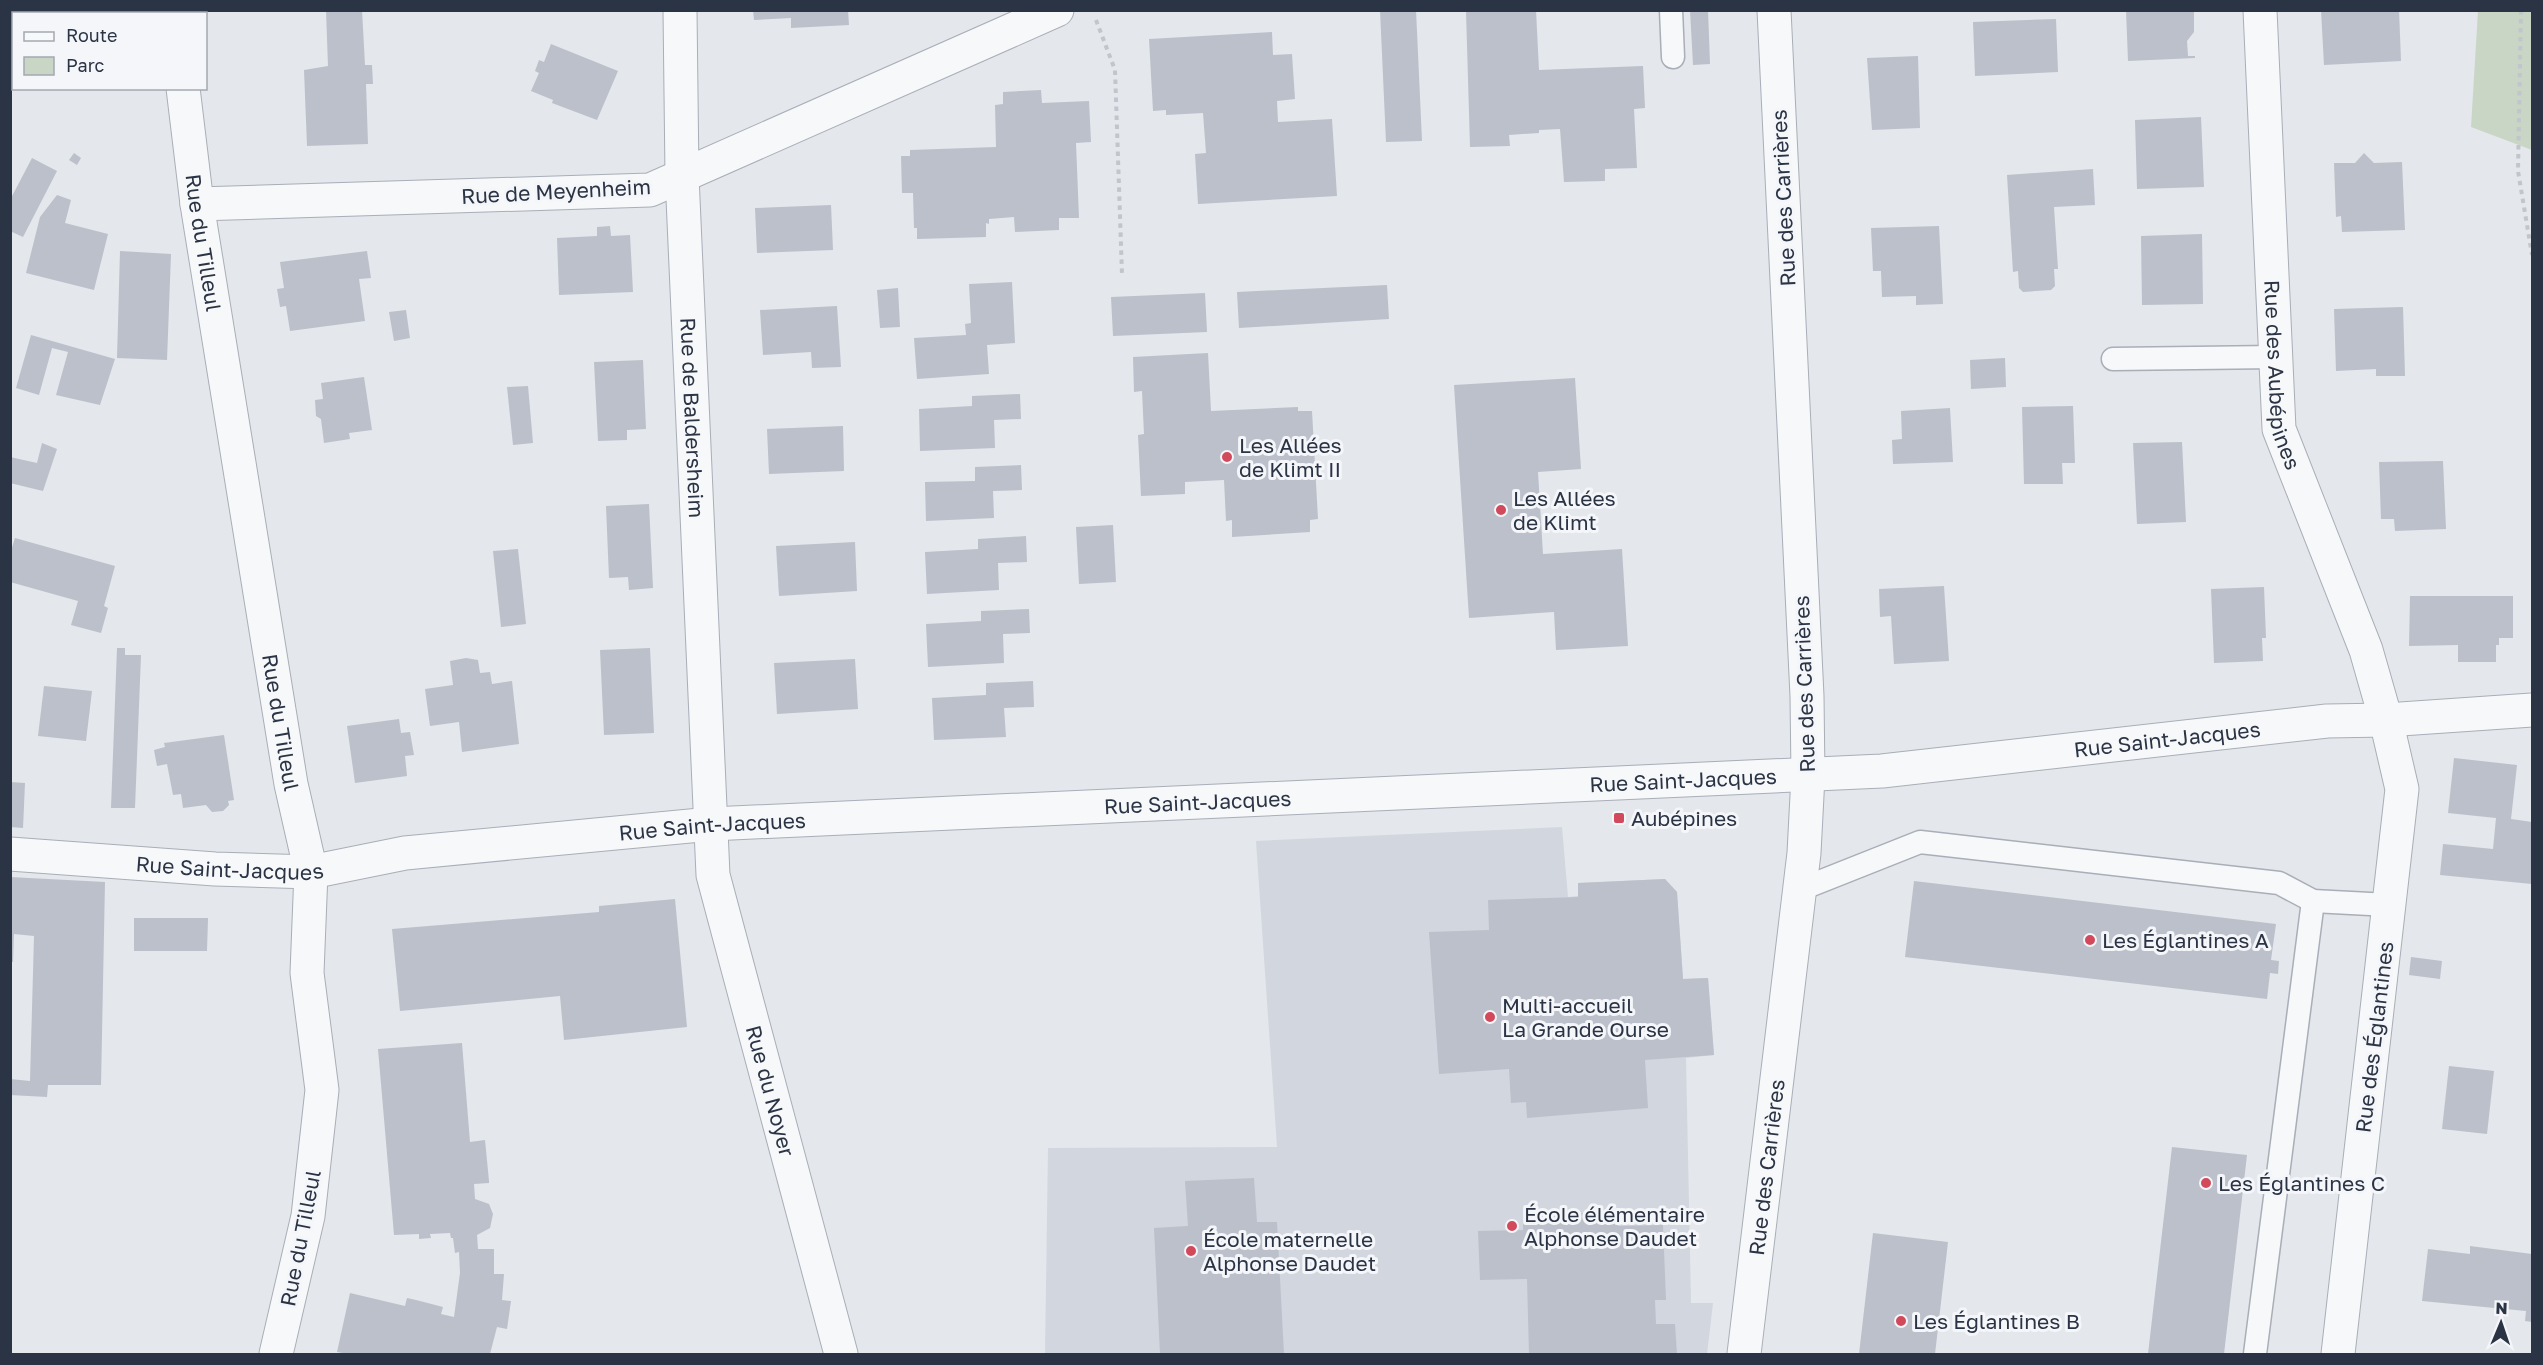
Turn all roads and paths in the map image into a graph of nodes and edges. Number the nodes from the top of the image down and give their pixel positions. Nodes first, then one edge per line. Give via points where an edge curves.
1 (680, 10) edge
2 (1057, 10) edge
3 (1092, 10) edge
4 (1671, 10) edge
5 (1774, 10) edge
6 (2260, 10) edge
7 (2521, 10) edge
8 (1673, 57) dead end
9 (183, 90) edge
10 (682, 176) junction
11 (197, 204) junction
12 (2532, 255) edge
13 (1122, 274) dead end
14 (2276, 357) junction
15 (2113, 359) dead end
16 (2532, 710) edge
17 (2386, 720) junction
18 (1808, 776) junction
19 (711, 824) junction
20 (10, 854) edge
21 (311, 872) junction
22 (1799, 890) junction
23 (2313, 901) junction
24 (2389, 905) junction
25 (276, 1354) edge
26 (841, 1354) edge
27 (1744, 1354) edge
28 (2255, 1354) edge
29 (2338, 1354) edge

1 - 10 street, Rue de Baldersheim
2 - 10 street, Rue de Meyenheim
3 - 13 path via 1115,70
4 - 8 lane
5 - 18 street, Rue des Carrières
6 - 14 street, Rue des Aubépines
7 - 12 path via 2518,171
9 - 11 street, Rue du Tilleul
10 - 11 street, Rue de Meyenheim via 650,190
10 - 19 street, Rue de Baldersheim
11 - 21 street, Rue du Tilleul via 291,784
14 - 15 lane
14 - 17 street, Rue des Aubépines via 2279,429 2366,650
16 - 17 street, Rue Saint-Jacques
17 - 18 street, Rue Saint-Jacques via 2327,721
17 - 24 street, Rue des Églantines via 2402,789
18 - 19 street, Rue Saint-Jacques
18 - 22 street, Rue des Carrières
19 - 21 street, Rue Saint-Jacques via 405,853
19 - 26 street, Rue du Noyer via 713,875
20 - 21 street, Rue Saint-Jacques
21 - 25 street, Rue du Tilleul via 307,973 322,1090 308,1216
22 - 23 lane via 1920,842 2279,883
22 - 27 street, Rue des Carrières
23 - 24 lane
23 - 28 lane
24 - 29 street, Rue des Églantines

